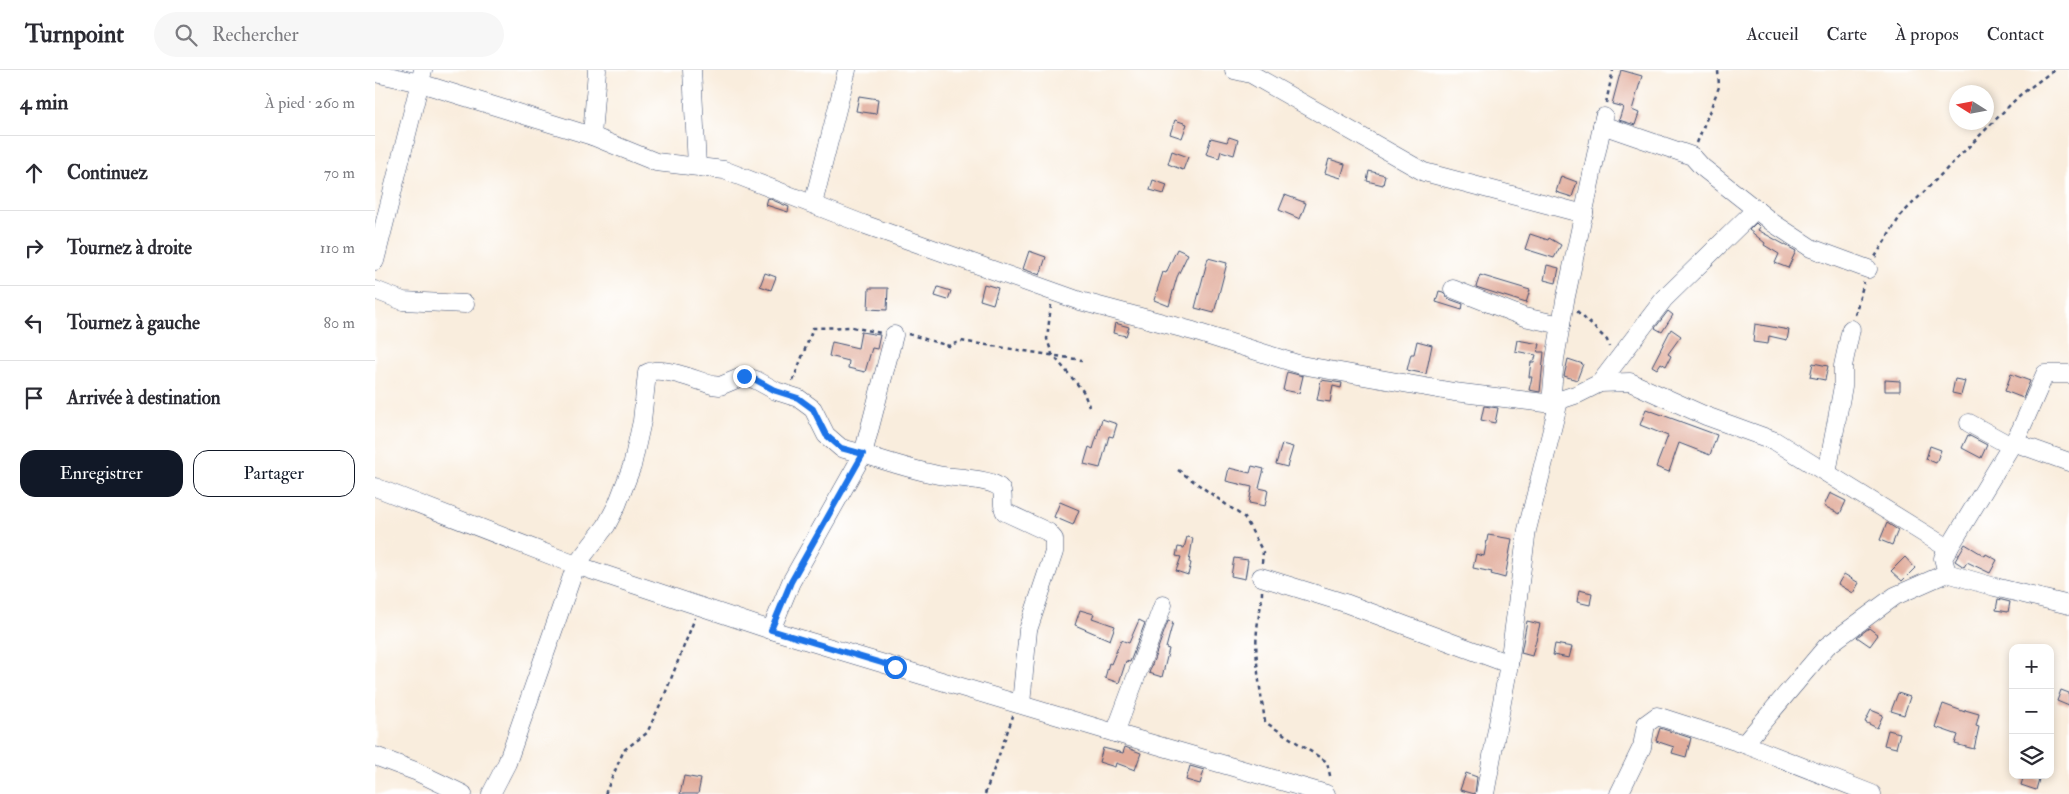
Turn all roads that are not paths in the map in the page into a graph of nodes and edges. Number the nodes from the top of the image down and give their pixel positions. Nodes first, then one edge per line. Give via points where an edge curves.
1 (597, 70) edge
2 (692, 70) edge
3 (847, 70) edge
4 (1234, 70) edge
5 (375, 73) edge
6 (421, 76) edge
7 (592, 136) junction
8 (697, 166) junction
9 (813, 204) junction
10 (1756, 209) junction
11 (1584, 214) junction
12 (375, 261) edge
13 (1868, 269) road end
14 (1453, 289) dead end
15 (375, 290) edge
16 (465, 304) dead end
17 (1561, 325) junction
18 (1851, 329) road end
19 (894, 335) road end
20 (2069, 374) edge
21 (1600, 382) junction
22 (1555, 402) junction
23 (1969, 424) dead end
24 (2012, 444) junction
25 (863, 454) junction
26 (2069, 462) edge
27 (1827, 473) junction
28 (375, 487) edge
29 (1949, 549) junction
30 (576, 565) junction
31 (1947, 573) junction
32 (1261, 576) road end
33 (1163, 605) dead end
34 (2069, 605) edge
35 (771, 630) junction
36 (1509, 664) junction
37 (1019, 703) junction
38 (1115, 733) junction
39 (1744, 744) junction
40 (375, 756) edge
41 (1329, 790) edge
42 (463, 794) edge
43 (491, 794) edge
44 (1485, 794) edge
45 (1619, 794) edge
46 (1872, 794) edge

1 - 7 street
2 - 8 street
3 - 9 street
4 - 11 street via 1251,74 1424,172
5 - 6 street
6 - 7 street
6 - 12 street
7 - 8 street via 656,162
8 - 9 street via 724,170
9 - 22 street via 1080,301 1193,331 1301,365 1454,392
10 - 11 street via 1692,156 1603,121
10 - 13 street via 1811,248
10 - 21 street via 1664,299
11 - 17 street
14 - 17 street via 1523,317
15 - 16 street via 403,301
17 - 22 street via 1555,359
18 - 27 street
19 - 25 street
20 - 24 street via 2045,374
21 - 22 street
21 - 27 street via 1631,382 1707,416 1775,441
22 - 36 street via 1527,530
23 - 24 street
24 - 26 street
24 - 29 street
25 - 30 street via 841,448 826,435 813,409 798,398 744,376 712,386 662,371 650,372 647,374 642,421 632,466 617,505
25 - 35 street via 791,582
25 - 37 street via 939,475 990,483 1002,492 1001,508 1005,512 1048,532 1054,539 1055,552 1028,630
27 - 29 street
28 - 30 street
29 - 31 street via 1943,558
30 - 35 street
30 - 43 street via 507,763
31 - 34 street
31 - 39 street via 1895,596 1827,646
32 - 36 street via 1345,603
33 - 38 street
35 - 37 street
36 - 44 street
37 - 38 street
38 - 41 street
39 - 45 street via 1657,716 1646,724 1642,747
39 - 46 street
40 - 42 street

